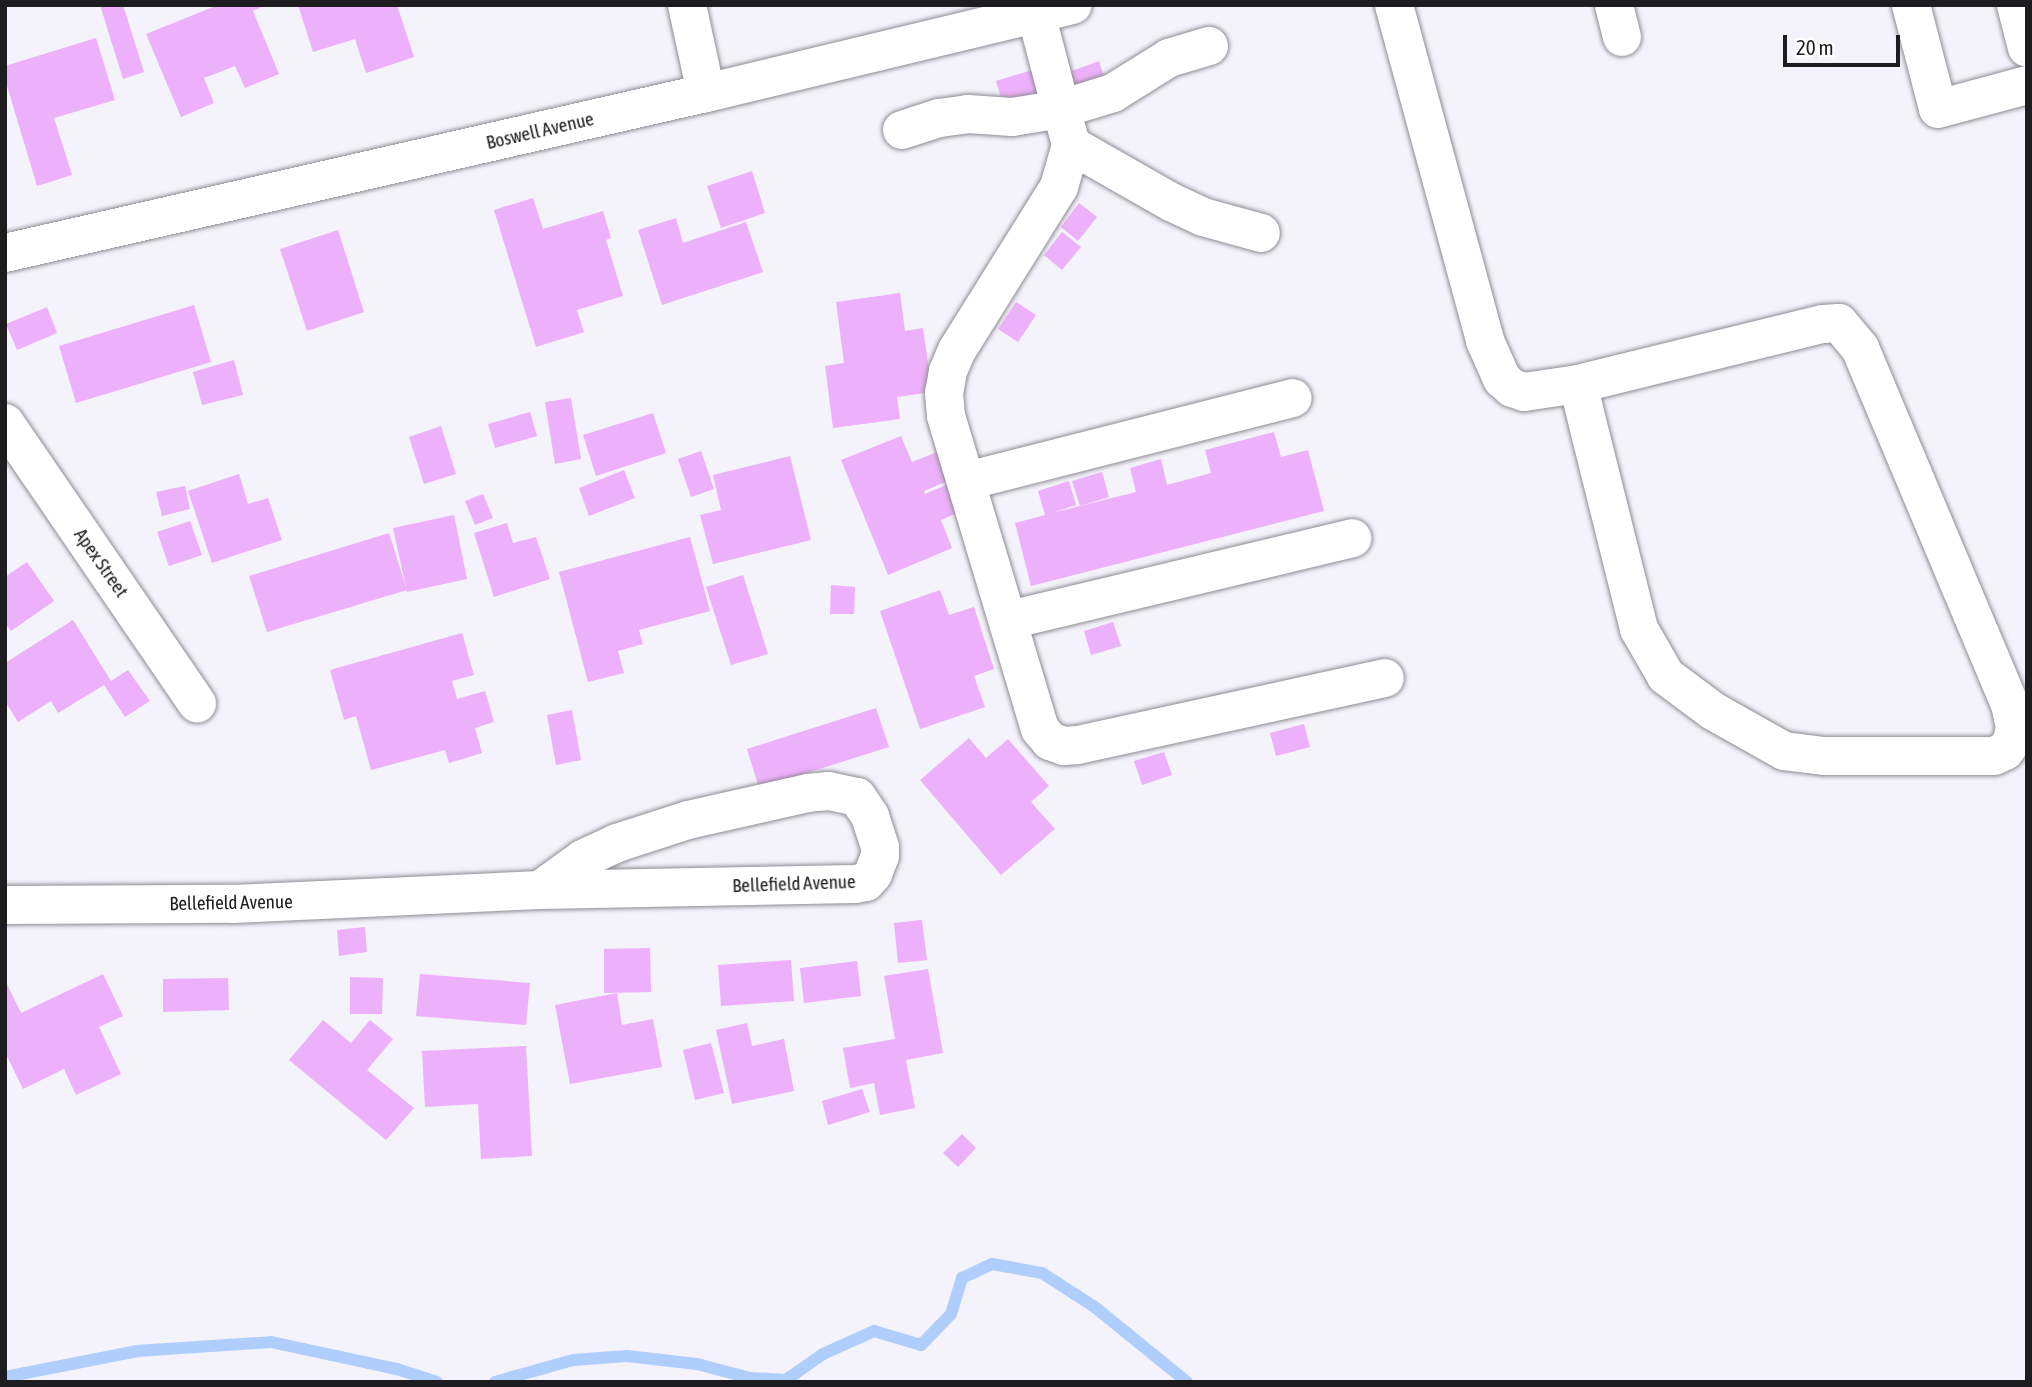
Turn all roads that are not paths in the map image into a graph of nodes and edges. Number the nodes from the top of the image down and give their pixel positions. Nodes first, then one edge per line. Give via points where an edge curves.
1 (687, 5) edge
2 (1073, 5) edge
3 (1394, 5) edge
4 (1912, 5) edge
5 (2016, 5) edge
6 (1036, 14) junction
7 (1209, 46) dead end
8 (2027, 48) edge
9 (2027, 85) edge
10 (706, 93) junction
11 (1066, 127) junction
12 (902, 130) dead end
13 (1261, 233) dead end
14 (5, 253) edge
15 (1578, 384) junction
16 (1293, 398) dead end
17 (5, 423) edge
18 (967, 481) junction
19 (1352, 538) dead end
20 (1009, 620) junction
21 (1385, 678) dead end
22 (197, 703) dead end
23 (540, 890) junction
24 (5, 905) edge

1 - 10 street
2 - 6 street, Boswell Avenue
3 - 15 street via 1492,360 1502,379 1524,392
4 - 9 street via 1938,109
5 - 8 street
6 - 10 street, Boswell Avenue
6 - 11 street
7 - 11 street via 1158,64
10 - 14 street, Boswell Avenue
11 - 12 street via 968,114
11 - 13 street via 1171,202 1203,217
11 - 18 street via 1059,187 948,371 946,416
15 - 15 street via 1839,323 1860,348 2010,705 2015,727 2005,751 1994,756 1877,757 1784,751 1713,711 1666,676 1639,629
16 - 18 street
17 - 22 street, Apex Street
18 - 20 street
19 - 20 street
20 - 21 street via 1040,729 1050,741 1064,746
23 - 23 street, Bellefield Avenue via 855,884 866,882 873,874 880,847 870,816 857,797 829,791 808,793 640,834 583,859
23 - 24 street, Bellefield Avenue via 233,904

